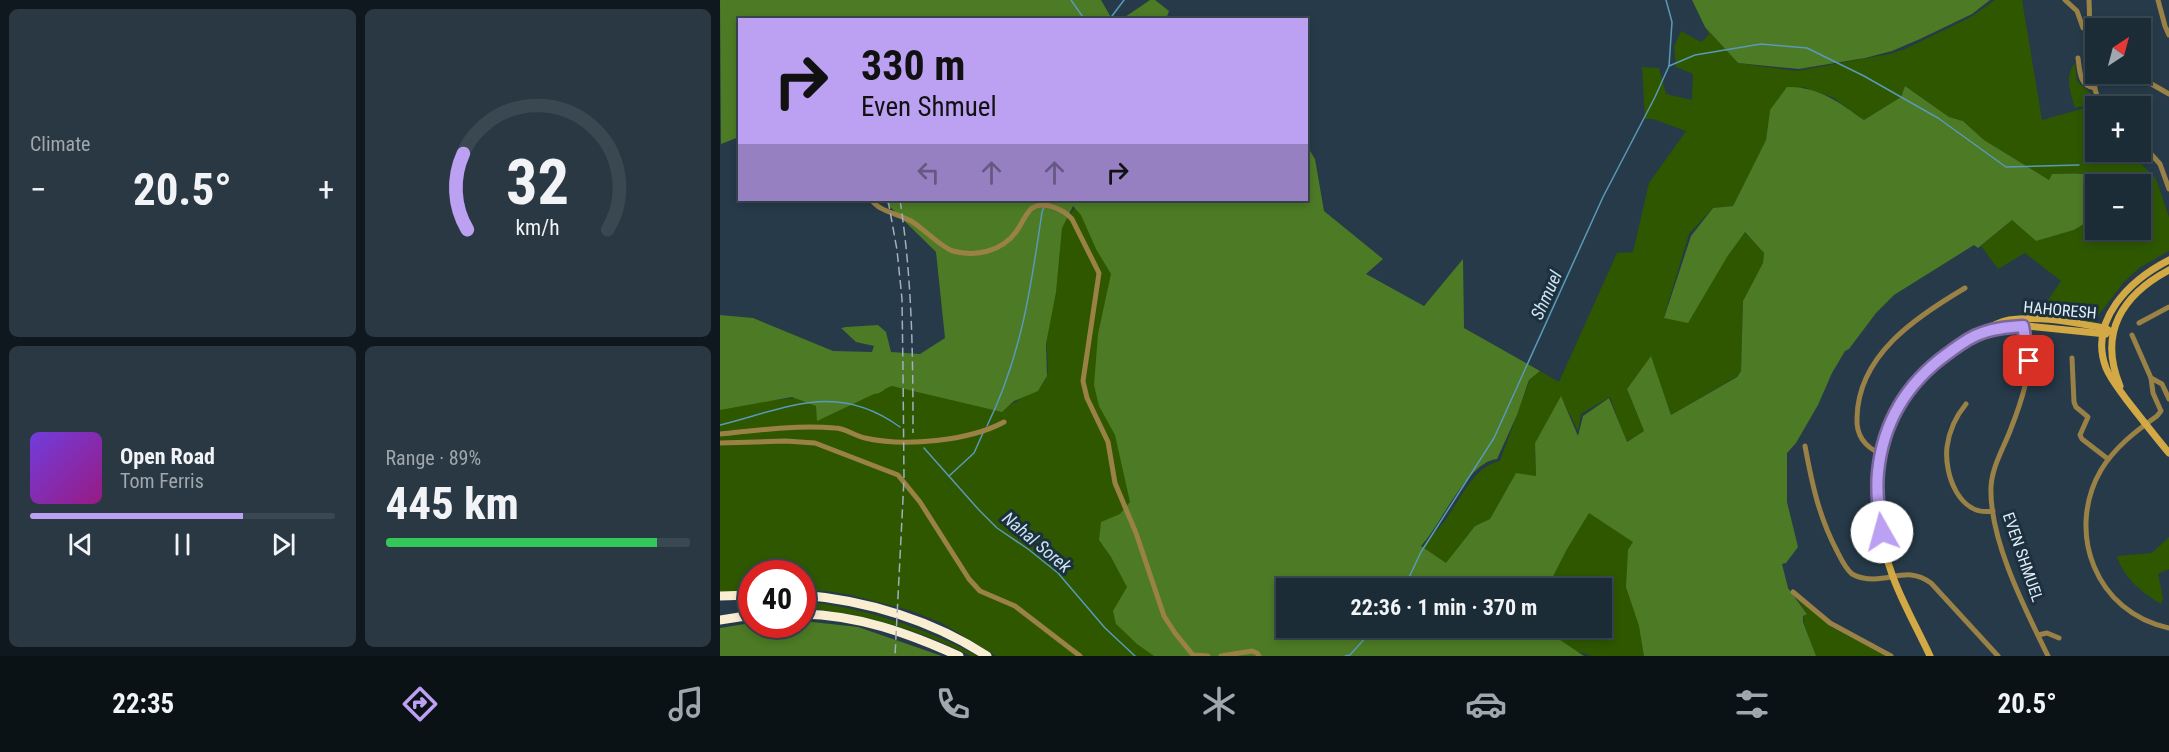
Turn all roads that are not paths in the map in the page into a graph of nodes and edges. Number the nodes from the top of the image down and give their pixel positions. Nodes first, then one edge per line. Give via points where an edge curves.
1 (2065, 0) edge
2 (2089, 0) edge
3 (2158, 0) edge
4 (2091, 18) edge
5 (2085, 28) edge
6 (2169, 35) edge
7 (2078, 58) dead end
8 (2095, 84) edge
9 (2151, 84) edge
10 (2095, 88) junction
11 (2169, 94) edge
12 (2098, 96) edge
13 (2151, 154) edge
14 (2169, 189) edge
15 (873, 201) edge
16 (2169, 260) edge
17 (2169, 270) edge
18 (1965, 288) dead end
19 (2169, 308) edge
20 (2139, 322) dead end
21 (2025, 324) junction
22 (2104, 331) junction
23 (2113, 333) junction
24 (2132, 335) dead end
25 (2072, 358) dead end
26 (2151, 378) junction
27 (2125, 397) junction
28 (2169, 399) edge
29 (1966, 404) dead end
30 (1004, 422) dead end
31 (2145, 425) junction
32 (720, 434) edge
33 (720, 443) edge
34 (1805, 446) dead end
35 (2169, 453) edge
36 (1881, 454) junction
37 (2108, 459) junction
38 (1993, 511) junction
39 (1893, 576) junction
40 (1793, 592) dead end
41 (738, 595) edge
42 (720, 596) edge
43 (816, 597) edge
44 (816, 615) edge
45 (738, 617) edge
46 (720, 620) edge
47 (2169, 628) edge
48 (2038, 635) junction
49 (2059, 638) dead end
50 (958, 656) edge
51 (987, 656) edge
52 (1080, 656) edge
53 (1208, 656) edge
54 (1221, 656) edge
55 (1259, 656) edge
56 (1892, 656) edge
57 (1930, 656) edge
58 (1998, 656) edge
59 (2048, 656) edge

1 - 5 street
2 - 4 street
3 - 6 street
7 - 10 street via 2082,82
8 - 10 street
9 - 11 street
10 - 12 street
13 - 14 street via 2160,164
15 - 53 street via 913,222 950,251 973,254 995,250 1014,235 1032,208 1042,204 1072,219 1100,273 1083,381 1087,398 1108,442 1115,483 1164,616 1193,655
16 - 22 street via 2124,292
17 - 23 street via 2130,298
18 - 36 street via 1923,314 1895,338 1862,383 1858,431 1866,444
19 - 20 street
21 - 22 street, HAHORESH
21 - 36 street, HAHORESH via 1981,333 1954,348 1920,376 1896,410
21 - 38 street, EVEN SHMUEL via 2029,361 2024,391 1993,474
22 - 23 street, HAHORESH
22 - 27 street via 2106,367
23 - 27 street via 2113,363
24 - 26 street
25 - 37 street via 2074,402 2088,417 2080,435
26 - 28 street via 2162,384
26 - 31 street via 2161,411
27 - 31 street
29 - 38 street via 1949,437 1948,469 1967,504 1977,511
30 - 32 street via 989,430 935,440 891,442 837,428 778,428
31 - 35 street
31 - 37 street
33 - 52 street via 815,443 898,475 980,591 1015,606
34 - 39 street via 1817,505 1844,566 1863,578
36 - 39 street, HAHORESH via 1880,522
37 - 47 street via 2091,489 2086,510 2093,566 2121,605 2148,622
38 - 48 street, EVEN SHMUEL via 2007,563
39 - 57 street, HAHORESH
39 - 58 street via 1915,574 1931,583
40 - 56 street via 1830,624
41 - 42 highway
43 - 51 highway via 890,612 956,638
44 - 50 highway via 880,625
45 - 46 highway
48 - 49 street via 2047,633
48 - 59 street, EVEN SHMUEL
54 - 55 street via 1252,651

